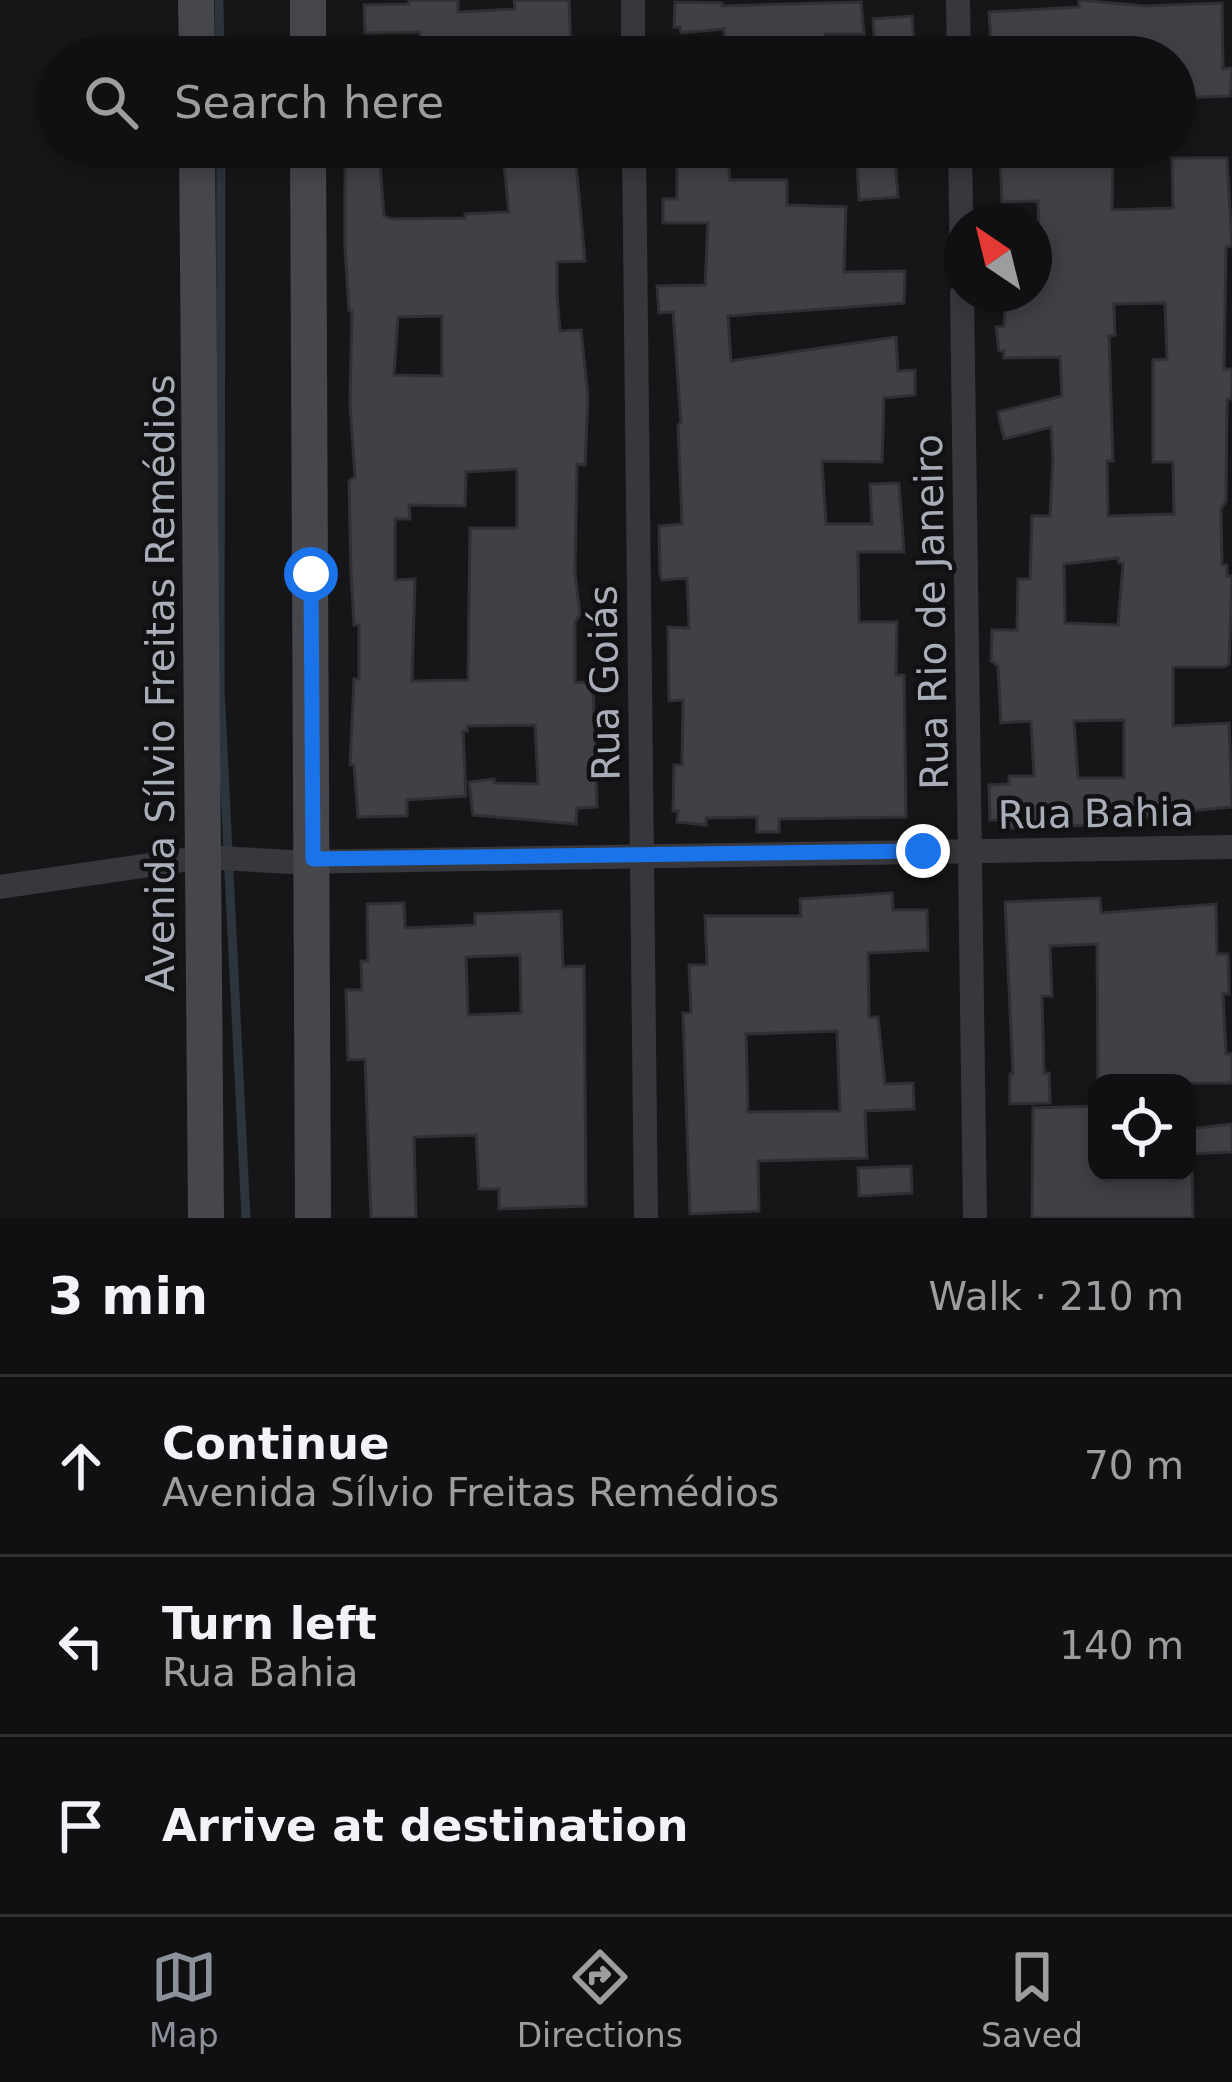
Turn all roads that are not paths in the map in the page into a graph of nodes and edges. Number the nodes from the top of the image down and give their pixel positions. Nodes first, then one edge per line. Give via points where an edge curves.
1 (196, 0) edge
2 (308, 0) edge
3 (633, 0) edge
4 (958, 0) edge
5 (196, 36) edge
6 (308, 36) edge
7 (633, 36) edge
8 (959, 36) edge
9 (197, 168) edge
10 (308, 168) edge
11 (634, 168) edge
12 (960, 168) edge
13 (961, 204) edge
14 (962, 312) edge
15 (1232, 847) edge
16 (970, 850) junction
17 (642, 854) junction
18 (213, 858) junction
19 (302, 860) junction
20 (0, 887) edge
21 (206, 1218) edge
22 (313, 1218) edge
23 (646, 1218) edge
24 (975, 1218) edge

1 - 5 street
2 - 6 street
3 - 7 street
4 - 8 street
9 - 18 street, Avenida Sílvio Freitas Remédios
10 - 19 street
11 - 17 street, Rua Goiás
12 - 13 street
14 - 16 street, Rua Rio de Janeiro
15 - 16 street, Rua Bahia
16 - 17 street, Rua Bahia
16 - 24 street, Rua Rio de Janeiro
17 - 19 street, Rua Bahia
17 - 23 street, Rua Goiás
18 - 19 street, Rua Bahia
18 - 20 street, Rua Bahia
18 - 21 street, Avenida Sílvio Freitas Remédios
19 - 22 street

